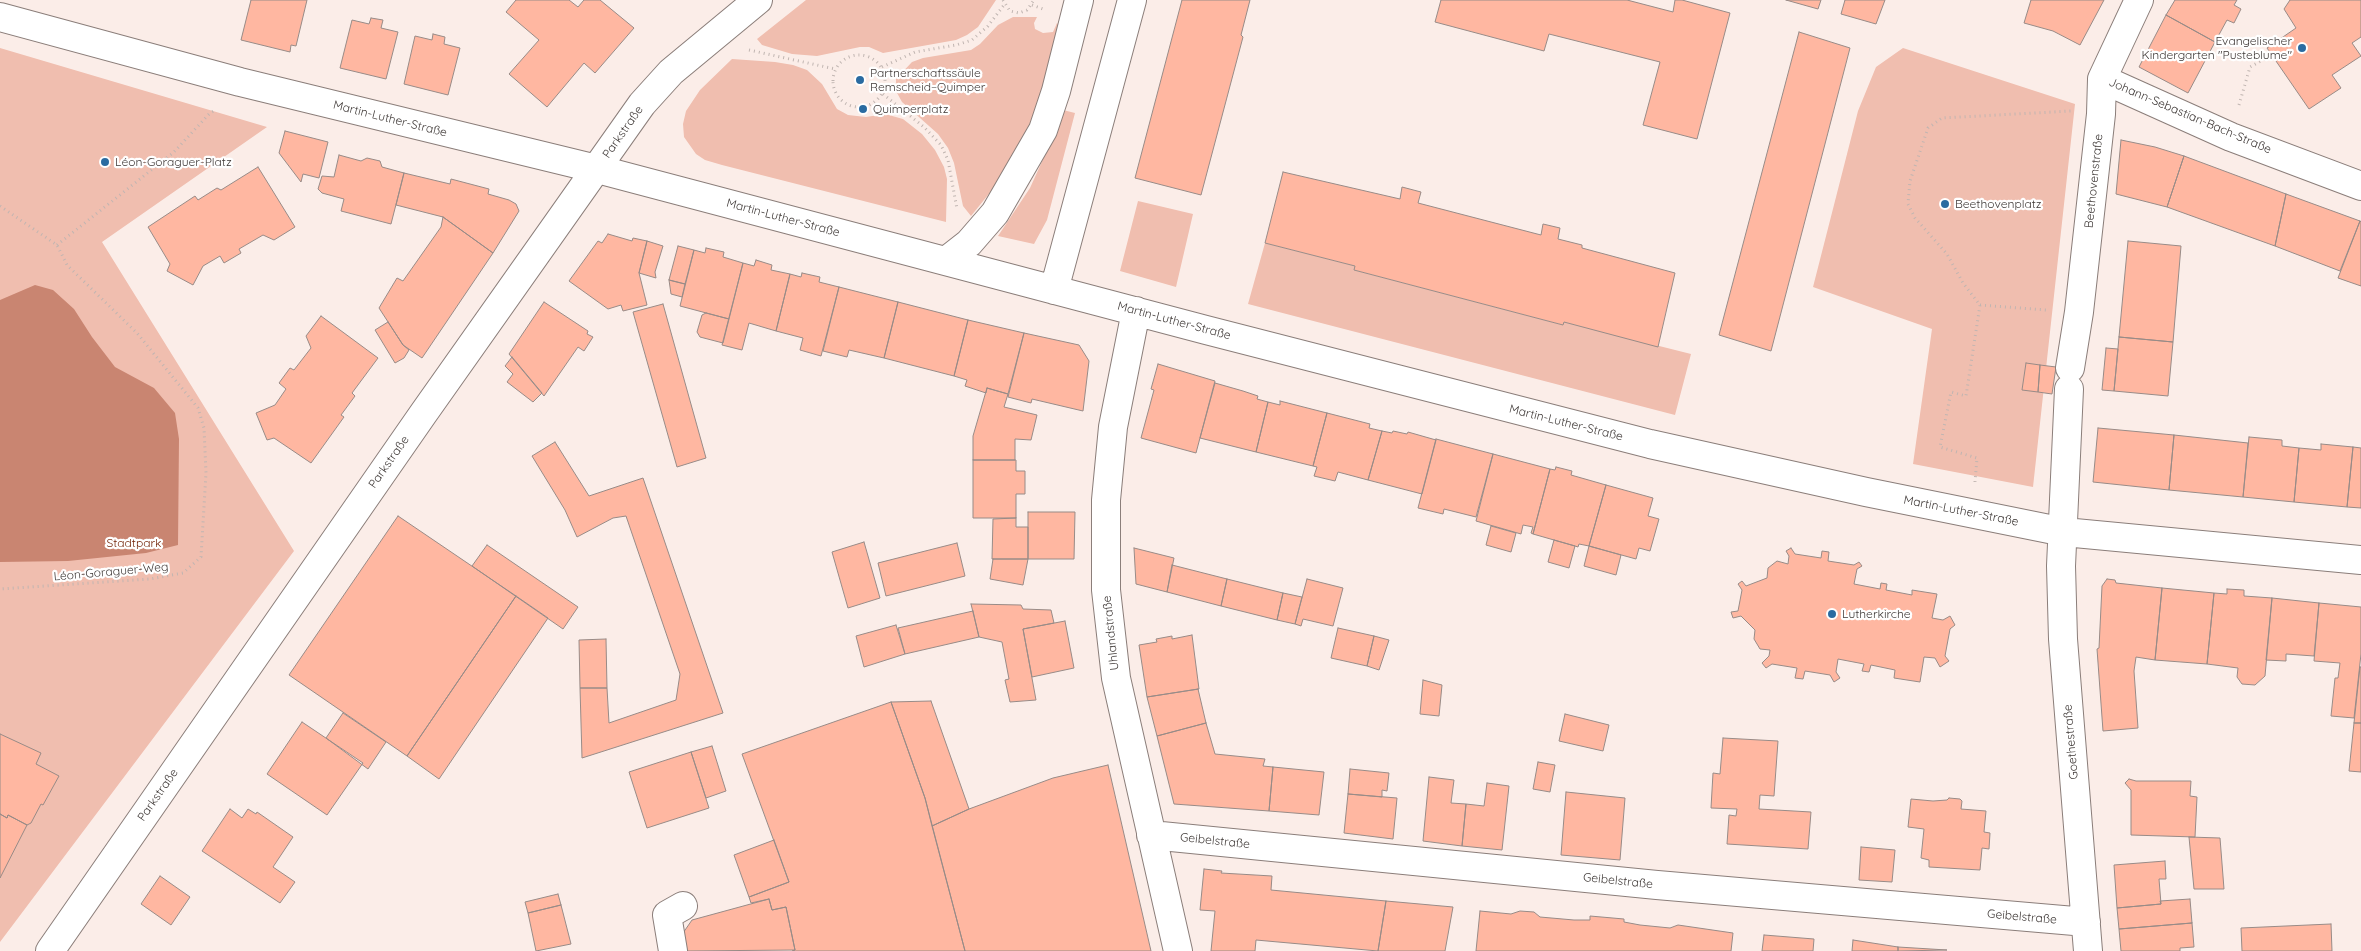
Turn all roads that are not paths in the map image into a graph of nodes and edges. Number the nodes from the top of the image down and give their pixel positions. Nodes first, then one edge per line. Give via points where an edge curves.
1 (758, 0) edge
2 (1079, 0) edge
3 (1132, 0) edge
4 (2139, 0) edge
5 (0, 18) edge
6 (2102, 78) junction
7 (597, 169) junction
8 (2361, 186) edge
9 (946, 261) junction
10 (1054, 290) junction
11 (1136, 311) junction
12 (2064, 532) junction
13 (2361, 560) edge
14 (1151, 835) junction
15 (683, 906) dead end
16 (2086, 922) junction
17 (50, 951) edge
18 (673, 951) edge
19 (1178, 951) edge
20 (2088, 951) edge

1 - 7 street, Parkstraße via 671,72 642,104
2 - 9 street via 1044,130 995,213 970,243
3 - 10 street
4 - 6 street, Beethovenstraße
5 - 7 street, Martin-Luther-Straße via 240,82
6 - 8 street, Johann-Sebastian-Bach-Straße via 2231,137
6 - 12 street, Beethovenstraße via 2101,114 2069,379
7 - 9 street, Martin-Luther-Straße
7 - 17 street, Parkstraße
9 - 10 street, Martin-Luther-Straße
10 - 11 street, Martin-Luther-Straße
11 - 12 street, Martin-Luther-Straße via 1650,444
11 - 14 street, Uhlandstraße via 1113,427 1106,500 1106,590 1116,678
12 - 13 street, Martin-Luther-Straße
12 - 16 street, Goethestraße via 2061,566 2063,639
14 - 16 street, Geibelstraße via 1657,885
14 - 19 street, Uhlandstraße
15 - 18 street via 666,916
16 - 20 street, Goethestraße

